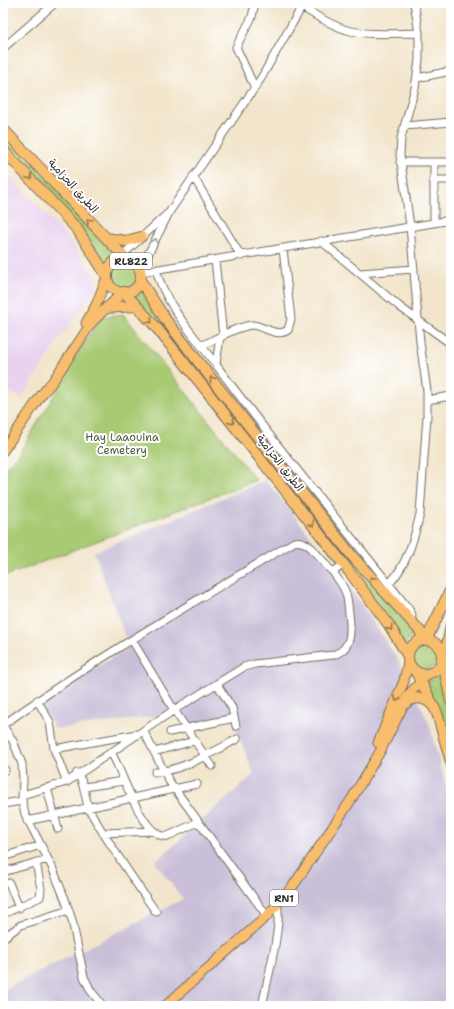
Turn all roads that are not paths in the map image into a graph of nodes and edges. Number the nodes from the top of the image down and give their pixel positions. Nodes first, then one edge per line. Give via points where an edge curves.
1 (55, 3) edge
2 (255, 3) edge
3 (414, 3) edge
4 (303, 5) edge
5 (419, 33) junction
6 (3, 48) edge
7 (451, 71) edge
8 (417, 78) junction
9 (255, 88) junction
10 (451, 122) edge
11 (405, 126) junction
12 (3, 129) edge
13 (3, 150) edge
14 (400, 162) junction
15 (434, 162) junction
16 (451, 162) edge
17 (193, 176) junction
18 (433, 180) junction
19 (451, 180) edge
20 (170, 211) junction
21 (450, 220) edge
22 (434, 222) junction
23 (410, 226) junction
24 (451, 230) edge
25 (104, 237) junction
26 (141, 237) junction
27 (321, 241) junction
28 (283, 249) junction
29 (242, 256) junction
30 (121, 258) junction
31 (215, 260) junction
32 (414, 269) junction
33 (156, 270) junction
34 (360, 273) junction
35 (140, 274) junction
36 (107, 277) junction
37 (123, 292) junction
38 (135, 306) junction
39 (106, 308) junction
40 (419, 320) junction
41 (221, 337) junction
42 (451, 344) edge
43 (201, 346) junction
44 (216, 364) junction
45 (42, 394) junction
46 (451, 396) edge
47 (428, 400) junction
48 (3, 451) edge
49 (344, 564) junction
50 (333, 572) junction
51 (389, 584) junction
52 (451, 589) edge
53 (435, 620) junction
54 (412, 623) junction
55 (451, 626) edge
56 (132, 640) junction
57 (425, 640) junction
58 (445, 657) edge
59 (408, 659) junction
60 (422, 675) junction
61 (217, 684) junction
62 (37, 700) junction
63 (451, 701) edge
64 (404, 705) junction
65 (433, 706) junction
66 (174, 710) junction
67 (234, 718) junction
68 (3, 725) edge
69 (236, 726) dead end
70 (186, 729) junction
71 (170, 732) dead end
72 (142, 733) junction
73 (236, 739) dead end
74 (194, 741) junction
75 (54, 749) junction
76 (111, 752) junction
77 (154, 752) junction
78 (204, 756) junction
79 (451, 762) edge
80 (372, 763) junction
81 (212, 766) dead end
82 (155, 772) dead end
83 (164, 772) junction
84 (77, 773) junction
85 (124, 780) junction
86 (67, 782) junction
87 (197, 784) dead end
88 (84, 787) junction
89 (48, 788) junction
90 (175, 789) junction
91 (22, 798) junction
92 (131, 798) junction
93 (3, 804) edge
94 (88, 806) junction
95 (55, 814) junction
96 (27, 821) junction
97 (198, 822) junction
98 (58, 829) dead end
99 (153, 831) junction
100 (102, 833) junction
101 (41, 845) junction
102 (3, 857) edge
103 (48, 859) junction
104 (36, 862) junction
105 (3, 872) edge
106 (9, 883) dead end
107 (278, 906) junction
108 (19, 908) junction
109 (69, 910) junction
110 (156, 912) dead end
111 (3, 914) edge
112 (267, 916) junction
113 (3, 938) edge
114 (103, 1006) edge
115 (165, 1006) edge
116 (262, 1006) edge

1 - 6 street
2 - 9 street via 252,17 236,47
3 - 5 street
4 - 5 street via 324,20 352,31
4 - 9 street, RL822
5 - 8 street
7 - 8 street
8 - 11 street
9 - 17 street, RL822
10 - 11 street
11 - 14 street
25 -> 12 highway, الطريق الحزامية
13 -> 36 highway, الطريق الحزامية via 77,229
14 - 15 street
14 - 23 street
15 - 16 street
15 - 18 street
17 - 20 street, RL822
17 - 29 street
18 - 19 street
18 - 22 street
20 - 26 street, RL822
35 -> 20 street, RL822
21 - 22 street
21 - 24 street
22 - 23 street
23 - 27 street
23 - 32 street
25 - 26 highway via 119,241
25 - 30 highway, الطريق الحزامية
26 - 30 street, RL822
27 - 28 street
27 - 34 street
28 - 29 street
28 - 41 street via 291,319 288,330 278,333 250,325
29 - 31 street
30 - 35 highway, الطريق الحزامية / RL822 via 134,262
30 - 36 highway, RL822 via 110,268
31 - 33 street
31 - 41 street
32 - 34 street
32 - 40 street
33 - 35 street
33 - 43 street via 170,303
34 - 40 street
35 - 37 highway, RL822 via 133,290
54 -> 35 highway, الطريق الحزامية via 353,556 218,387 166,320
36 - 37 highway, الطريق الحزامية / RL822 via 113,288
36 - 45 main road via 93,312 62,356
37 - 38 highway, الطريق الحزامية
37 - 39 main road
38 - 39 highway
38 -> 49 highway, الطريق الحزامية via 156,327
39 - 45 main road via 92,322
40 - 42 street
40 - 47 street
41 - 43 street
41 - 44 street
43 - 44 street
44 - 51 street via 279,448
45 - 48 main road
46 - 47 street
47 - 51 street via 417,526 404,563
49 - 50 street
49 -> 59 highway, الطريق الحزامية via 389,625
50 - 56 street via 307,544 297,541
50 - 61 street via 344,590 350,620 350,640 341,653 255,664 244,667
51 - 54 street via 412,615
52 - 53 highway, RN1
53 - 54 highway via 425,625
53 - 57 highway, RN1
54 - 57 highway, الطريق الحزامية
55 - 58 highway, RN1
56 - 62 street
56 - 66 street
57 - 58 highway via 434,643
57 - 59 highway, RN1 via 411,647
58 - 60 highway, RN1 via 438,668
58 - 63 highway
59 - 60 highway
59 -> 80 main road, RN1 via 404,681
60 - 64 main road, RN1
60 - 65 highway
61 - 66 street
61 - 67 street via 232,708
62 - 68 street
62 - 75 street via 50,722
64 - 65 highway via 410,699 419,698 427,700
64 - 80 main road, RN1
65 - 79 highway
66 - 70 street
66 - 72 street
67 - 69 street
67 - 70 street
68 - 91 street via 22,764
70 - 71 street
70 - 74 street
72 - 75 street
72 - 76 street
72 - 77 street
73 - 78 street
74 - 77 street
74 - 78 street
75 - 86 street
76 - 84 street
76 - 85 street
77 - 83 street
78 - 81 street
78 - 83 street
80 - 107 main road, RN1 via 330,832
82 - 83 street
83 - 90 street
84 - 86 street
84 - 88 street
85 - 88 street
85 - 92 street
86 - 89 street
87 - 90 street
88 - 94 street
89 - 91 street
89 - 95 street
90 - 92 street
90 - 97 street
91 - 93 street
91 - 96 street
92 - 94 street
92 - 99 street
94 - 95 street
94 - 100 street
95 - 96 street
95 - 98 street
96 - 101 street
97 - 99 street via 164,836
97 - 112 street
99 - 100 street
100 - 110 street
101 - 102 street
101 - 103 street
103 - 104 street
103 - 109 street
104 - 105 street
104 - 108 street via 41,884 40,897
106 - 108 street
107 - 112 main road, RN1
107 - 116 street via 276,935
108 - 111 street
109 - 113 street via 22,925
109 - 114 street via 84,977
112 - 115 main road, RN1

